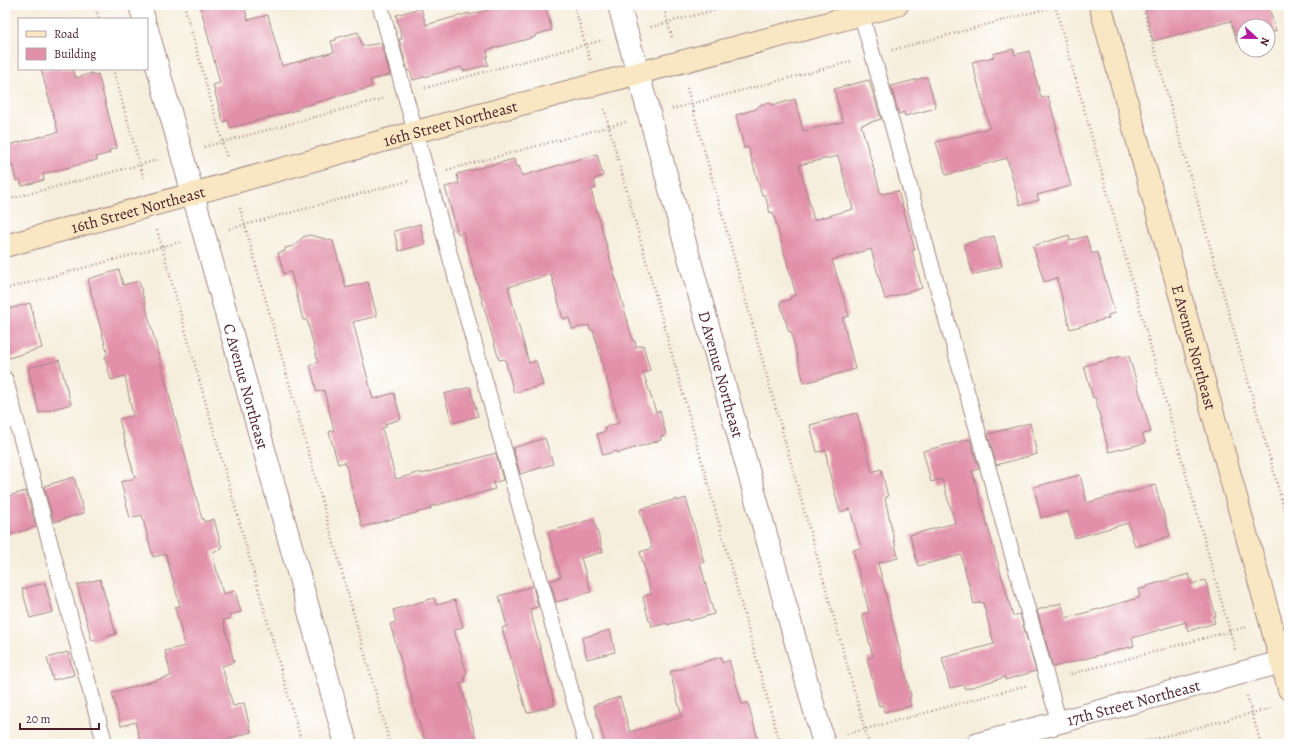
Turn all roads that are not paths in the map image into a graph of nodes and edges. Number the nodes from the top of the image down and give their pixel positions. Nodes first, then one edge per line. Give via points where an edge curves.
1 (140, 5) edge
2 (380, 5) edge
3 (619, 5) edge
4 (897, 5) edge
5 (1100, 5) edge
6 (860, 10) edge
7 (144, 18) edge
8 (148, 33) edge
9 (638, 72) junction
10 (415, 132) junction
11 (194, 194) junction
12 (5, 246) edge
13 (5, 379) edge
14 (1285, 661) edge
15 (1289, 689) edge
16 (1059, 722) junction
17 (105, 744) edge
18 (346, 744) edge
19 (586, 744) edge
20 (824, 744) edge
21 (978, 744) edge

1 - 7 street
2 - 10 lane
3 - 9 street, D Avenue Northeast
4 - 6 street, 16th Street Northeast
5 - 14 street, E Avenue Northeast
6 - 9 street, 16th Street Northeast
6 - 16 lane
8 - 11 street, C Avenue Northeast
9 - 10 street, 16th Street Northeast
9 - 20 street, D Avenue Northeast
10 - 11 street, 16th Street Northeast
10 - 19 lane
11 - 12 street, 16th Street Northeast
11 - 18 street, C Avenue Northeast
13 - 17 lane
14 - 15 street, E Avenue Northeast
14 - 16 street, 17th Street Northeast
16 - 21 street, 17th Street Northeast

